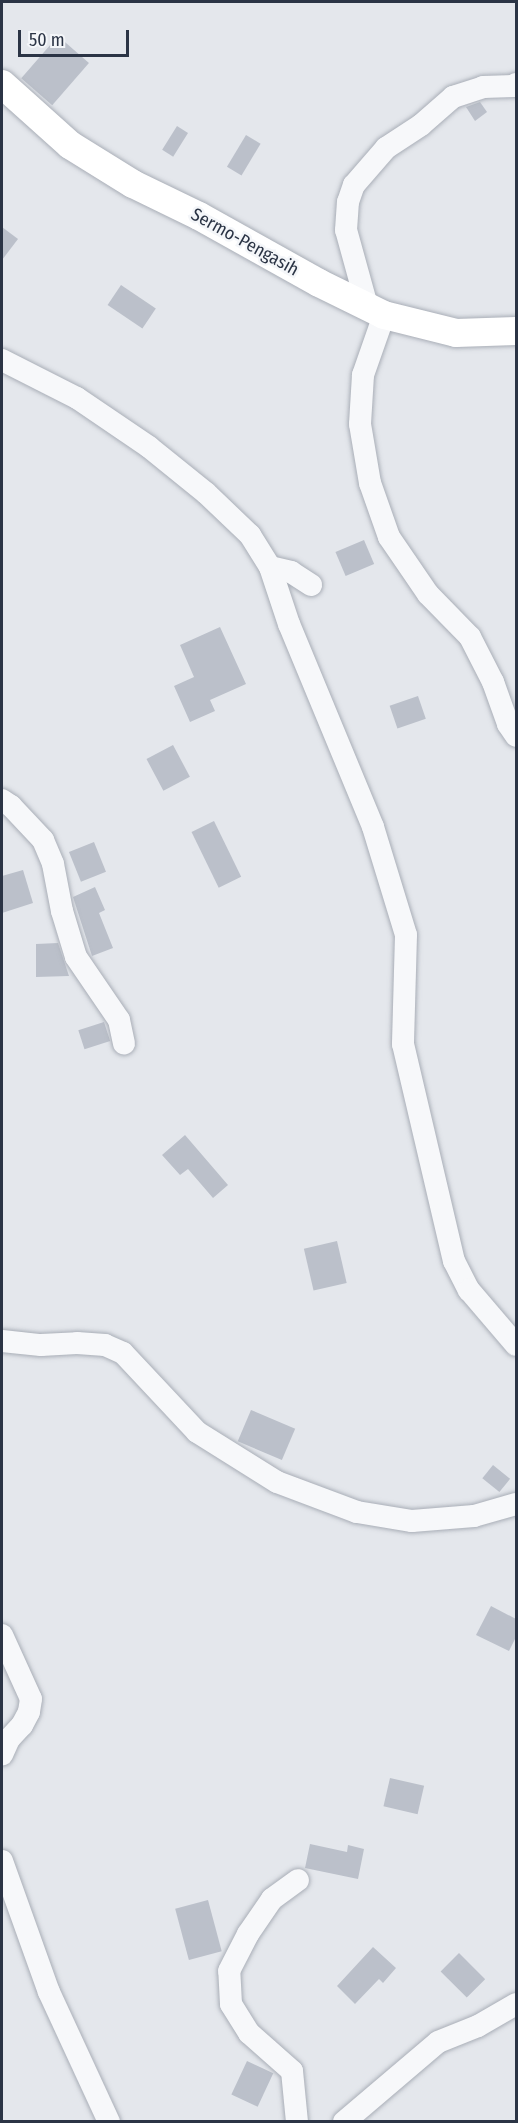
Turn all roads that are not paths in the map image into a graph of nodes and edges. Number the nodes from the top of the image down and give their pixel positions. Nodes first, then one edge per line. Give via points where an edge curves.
1 (2, 84) edge
2 (516, 84) edge
3 (375, 310) junction
4 (516, 331) edge
5 (2, 360) edge
6 (270, 567) junction
7 (311, 585) dead end
8 (516, 736) edge
9 (2, 800) edge
10 (124, 1043) dead end
11 (2, 1341) edge
12 (516, 1345) edge
13 (516, 1504) edge
14 (2, 1635) edge
15 (2, 1755) edge
16 (2, 1861) edge
17 (298, 1880) dead end
18 (516, 2004) edge
19 (108, 2121) edge
20 (297, 2121) edge
21 (344, 2121) edge

1 - 3 main road, Sermo-Pengasih via 70,145 133,184
2 - 3 street via 483,87 453,97 386,148 354,185 346,230
3 - 4 main road, Sermo-Pengasih via 456,333
3 - 8 street via 363,375 360,424 370,483 389,537 428,594 470,637
5 - 6 street via 77,398 149,447 206,492 250,535
6 - 7 street via 291,572
6 - 12 street via 289,624 373,827 406,936 403,1044 454,1261 469,1290
9 - 10 street via 43,840 53,864 76,957 119,1020
11 - 13 street via 105,1345 123,1353 197,1432 277,1482 357,1512 412,1521 474,1516
14 - 15 street via 31,1699 22,1725 9,1739
16 - 19 street via 50,1992
17 - 20 street via 272,1899 229,1971 231,2004 249,2033 292,2072
18 - 21 street via 478,2026 438,2042

